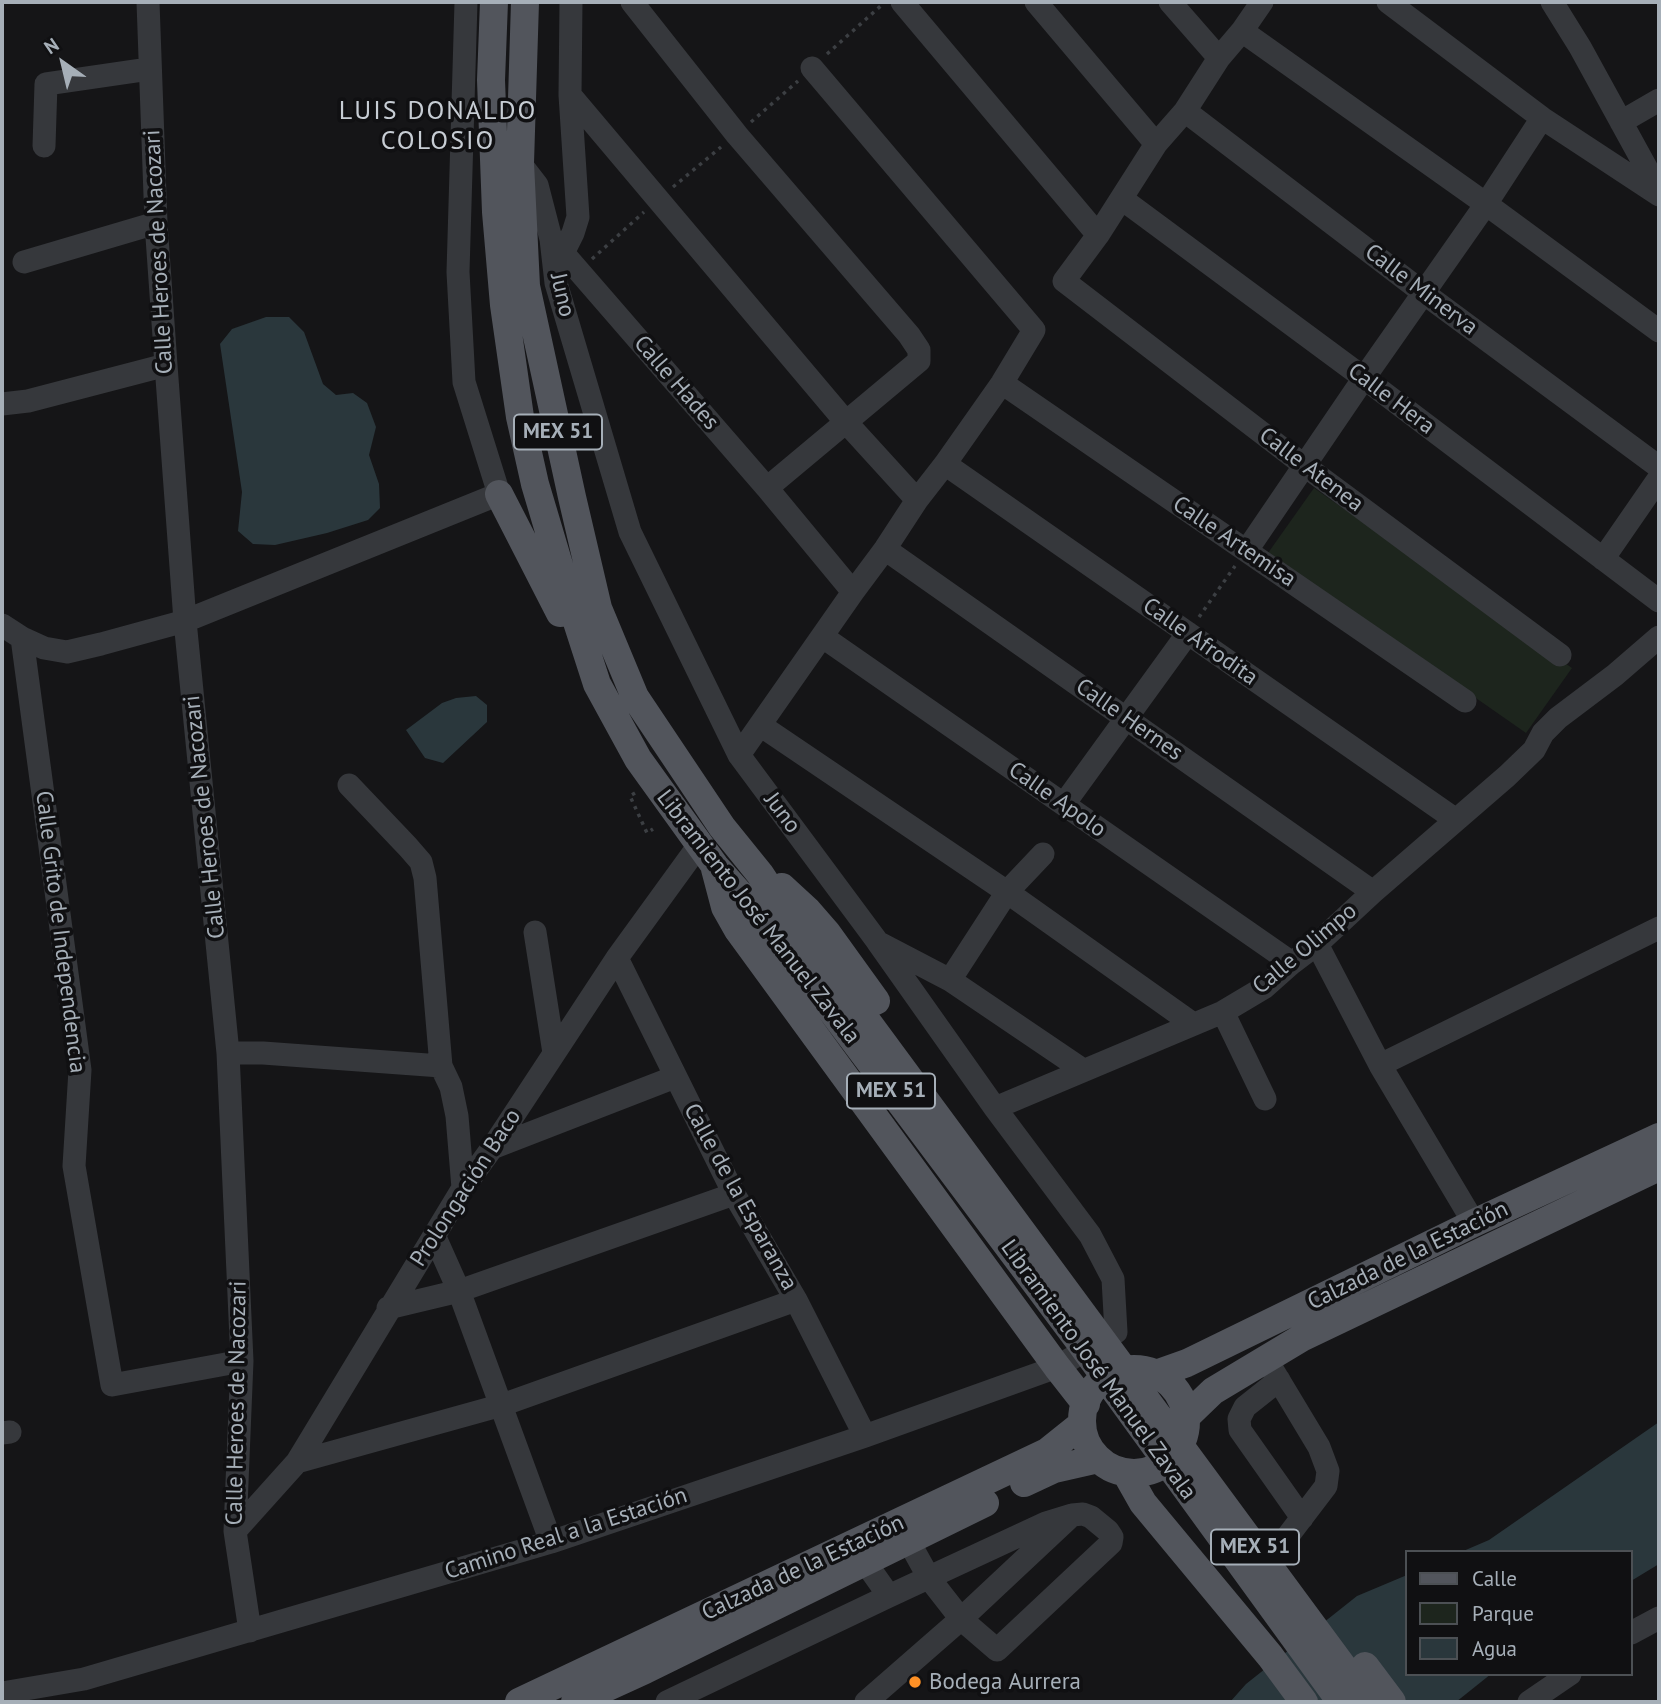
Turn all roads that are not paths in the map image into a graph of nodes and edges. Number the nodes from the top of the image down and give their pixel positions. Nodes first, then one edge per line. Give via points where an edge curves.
1 (148, 2) edge
2 (466, 2) edge
3 (494, 2) edge
4 (525, 2) edge
5 (571, 2) edge
6 (632, 2) edge
7 (902, 2) edge
8 (1036, 2) edge
9 (1170, 2) edge
10 (1262, 2) edge
11 (1388, 2) edge
12 (1557, 3) edge
13 (1242, 31) junction
14 (1219, 58) junction
15 (813, 68) dead end
16 (149, 69) junction
17 (570, 95) junction
18 (1659, 100) edge
19 (1185, 111) junction
20 (1542, 118) junction
21 (1621, 122) junction
22 (1156, 144) junction
23 (44, 146) dead end
24 (520, 163) junction
25 (1659, 193) edge
26 (1122, 199) junction
27 (1486, 204) junction
28 (156, 223) junction
29 (1098, 235) junction
30 (557, 246) junction
31 (24, 261) dead end
32 (1425, 294) junction
33 (1659, 331) edge
34 (166, 365) junction
35 (1364, 378) junction
36 (1002, 383) junction
37 (2, 404) edge
38 (845, 421) junction
39 (945, 464) junction
40 (1304, 466) junction
41 (1659, 467) edge
42 (1659, 478) edge
43 (767, 488) junction
44 (499, 494) junction
45 (917, 500) junction
46 (885, 549) junction
47 (1247, 550) junction
48 (1603, 559) junction
49 (853, 592) junction
50 (1659, 601) edge
51 (186, 621) junction
52 (2, 625) edge
53 (1188, 633) junction
54 (823, 636) junction
55 (1659, 637) edge
56 (22, 638) junction
57 (1560, 654) dead end
58 (597, 684) junction
59 (1465, 701) dead end
60 (1126, 718) junction
61 (760, 725) junction
62 (739, 755) junction
63 (349, 785) dead end
64 (1064, 804) junction
65 (1456, 820) junction
66 (1043, 854) dead end
67 (707, 856) junction
68 (1007, 892) junction
69 (1373, 892) junction
70 (1659, 928) edge
71 (535, 932) dead end
72 (877, 941) junction
73 (1317, 944) junction
74 (617, 958) junction
75 (1292, 963) junction
76 (950, 980) junction
77 (1223, 1012) junction
78 (1193, 1024) junction
79 (228, 1053) junction
80 (554, 1053) junction
81 (1380, 1065) junction
82 (441, 1066) junction
83 (1083, 1070) junction
84 (675, 1077) junction
85 (1265, 1100) dead end
86 (995, 1108) junction
87 (1659, 1137) edge
88 (492, 1147) junction
89 (1659, 1167) edge
90 (463, 1188) junction
91 (734, 1194) junction
92 (1474, 1223) junction
93 (435, 1235) junction
94 (459, 1291) junction
95 (796, 1300) junction
96 (388, 1308) junction
97 (1096, 1334) junction
98 (242, 1361) junction
99 (1057, 1367) junction
100 (1273, 1369) junction
101 (1146, 1372) junction
102 (502, 1405) junction
103 (1084, 1414) junction
104 (1186, 1423) junction
105 (865, 1436) junction
106 (1098, 1459) junction
107 (296, 1462) junction
108 (1126, 1473) junction
109 (1072, 1515) junction
110 (1302, 1518) junction
111 (234, 1531) junction
112 (908, 1541) junction
113 (551, 1542) junction
114 (1278, 1549) junction
115 (865, 1562) junction
116 (929, 1578) junction
117 (889, 1596) junction
118 (1659, 1618) edge
119 (961, 1619) junction
120 (1312, 1626) junction
121 (250, 1631) junction
122 (1633, 1632) edge
123 (640, 1658) junction
124 (1567, 1676) edge
125 (2, 1693) edge
126 (519, 1702) edge
127 (575, 1702) edge
128 (665, 1702) edge
129 (866, 1702) edge
130 (1304, 1702) edge
131 (1341, 1702) edge
132 (1369, 1702) edge
133 (1392, 1702) edge
134 (1529, 1702) edge

1 - 16 street, Calle Heroes de Nacozari
2 - 44 street via 458,272 464,382
3 - 58 main road, Libramiento José Manuel Zavala / MEX 51 via 491,80 496,212 520,417 535,484
4 - 24 main road, Libramiento José Manuel Zavala / MEX 51
5 - 17 street
6 - 38 street via 737,135 919,350 919,361
7 - 29 street
8 - 22 street
9 - 14 street
10 - 13 street
11 - 20 street
12 - 21 street
13 - 14 street
13 - 27 street
14 - 19 street
15 - 36 street via 1034,330
16 - 23 street via 46,84
16 - 28 street, Calle Heroes de Nacozari
17 - 30 street via 578,217 573,233
17 - 38 street
18 - 21 street
19 - 22 street
19 - 32 street, Calle Minerva
20 - 25 street
20 - 27 street
21 - 25 street
22 - 26 street
24 - 30 street, Calle Hades via 537,185
24 - 97 main road, Libramiento José Manuel Zavala / MEX 51 via 526,286 598,608 635,697 722,827
26 - 29 street
26 - 35 street, Calle Hera
27 - 32 street
27 - 33 street
28 - 31 street
28 - 34 street, Calle Heroes de Nacozari
29 - 40 street, Calle Atenea via 1064,281
30 - 43 street, Calle Hades
30 - 62 street, Juno via 556,283 630,532
32 - 35 street
32 - 41 street, Calle Minerva
34 - 37 street
34 - 51 street, Calle Heroes de Nacozari
35 - 40 street
35 - 48 street, Calle Hera
36 - 39 street
36 - 47 street, Calle Artemisa
38 - 43 street
38 - 45 street
39 - 45 street
39 - 53 street, Calle Afrodita
40 - 47 street
40 - 57 street, Calle Atenea
42 - 48 street
43 - 49 street, Calle Hades
44 - 51 street
44 - 58 main road
45 - 46 street
46 - 49 street
46 - 60 street, Calle Hernes
47 - 59 street, Calle Artemisa
48 - 50 street, Calle Hera
49 - 54 street
51 - 56 street via 67,652
51 - 79 street, Calle Heroes de Nacozari
52 - 56 street
53 - 60 street
53 - 65 street, Calle Afrodita
54 - 61 street
54 - 64 street, Calle Apolo
55 - 65 street, Calle Olimpo via 1558,718 1534,750
56 - 98 street, Calle Grito de Independencia via 80,1070 74,1167 112,1385
58 - 67 main road, Libramiento José Manuel Zavala / MEX 51 via 638,759
60 - 64 street
60 - 69 street, Calle Hernes
61 - 62 street
61 - 68 street
62 - 72 street, Juno
63 - 82 street via 421,862
64 - 75 street, Calle Apolo
65 - 69 street, Calle Olimpo
66 - 68 street
67 - 74 street, Prolongación Baco
67 - 97 main road, Libramiento José Manuel Zavala / MEX 51
67 - 99 main road via 738,930
68 - 76 street
68 - 78 street
69 - 73 street, Calle Olimpo
70 - 81 street
71 - 80 street
72 - 76 street
72 - 86 street, Juno
73 - 75 street, Calle Olimpo
73 - 81 street
74 - 80 street, Prolongación Baco
74 - 84 street, Calle de la Esparanza
75 - 77 street, Calle Olimpo via 1265,987
76 - 83 street
77 - 78 street, Calle Olimpo
77 - 85 street
78 - 83 street, Calle Olimpo
79 - 82 street
79 - 98 street, Calle Heroes de Nacozari
80 - 88 street, Prolongación Baco
81 - 92 street
82 - 90 street via 457,1116
83 - 86 street, Calle Olimpo
84 - 88 street
84 - 91 street, Calle de la Esparanza
86 - 97 street, Juno via 1090,1235 1113,1279
87 - 92 main road, Calzada de la Estación
88 - 90 street, Prolongación Baco
89 - 100 main road, Calzada de la Estación via 1303,1337
90 - 93 street, Prolongación Baco
91 - 94 street
91 - 95 street, Calle de la Esparanza
92 - 101 main road, Calzada de la Estación via 1186,1363
93 - 94 street
93 - 96 street, Prolongación Baco
94 - 96 street
94 - 102 street
95 - 102 street
95 - 105 street, Calle de la Esparanza
96 - 107 street, Prolongación Baco
97 - 99 street, Camino Real a la Estación
97 - 101 main road
97 - 120 main road, Libramiento José Manuel Zavala / MEX 51 via 1189,1475
98 - 111 street, Calle Heroes de Nacozari
99 - 103 main road
99 - 105 street, Camino Real a la Estación
100 - 104 main road, Calzada de la Estación via 1213,1391
100 - 110 street via 1328,1471 1326,1486
100 - 110 street via 1245,1407 1240,1430
101 - 103 main road via 1120,1372 1105,1378 1093,1390
101 - 104 main road via 1168,1382 1177,1392
102 - 107 street
102 - 113 street
103 - 106 main road via 1085,1437
103 - 123 main road, Calzada de la Estación via 1047,1452
104 - 108 main road via 1181,1445 1171,1458 1143,1473
104 - 114 main road
105 - 113 street, Camino Real a la Estación
106 - 108 main road
106 - 112 main road, Calzada de la Estación via 1054,1469
107 - 111 street, Prolongación Baco
108 - 130 main road via 1143,1503
109 - 116 street
109 - 119 street
109 - 119 street via 1091,1517 1108,1531 1111,1543 997,1650
110 - 114 street
111 - 121 street, Calle Heroes de Nacozari
112 - 115 main road, Calzada de la Estación
112 - 116 street
113 - 121 street, Camino Real a la Estación
114 - 120 main road
115 - 117 street
115 - 123 main road, Calzada de la Estación
116 - 117 street
116 - 119 street
117 - 128 street
118 - 122 street
119 - 129 street
120 - 131 main road, Libramiento José Manuel Zavala / MEX 51
120 - 132 main road, Libramiento José Manuel Zavala / MEX 51
120 - 133 main road
121 - 125 street, Camino Real a la Estación via 84,1679
123 - 126 main road, Calzada de la Estación
123 - 127 main road, Calzada de la Estación
123 - 128 street
124 - 134 street

